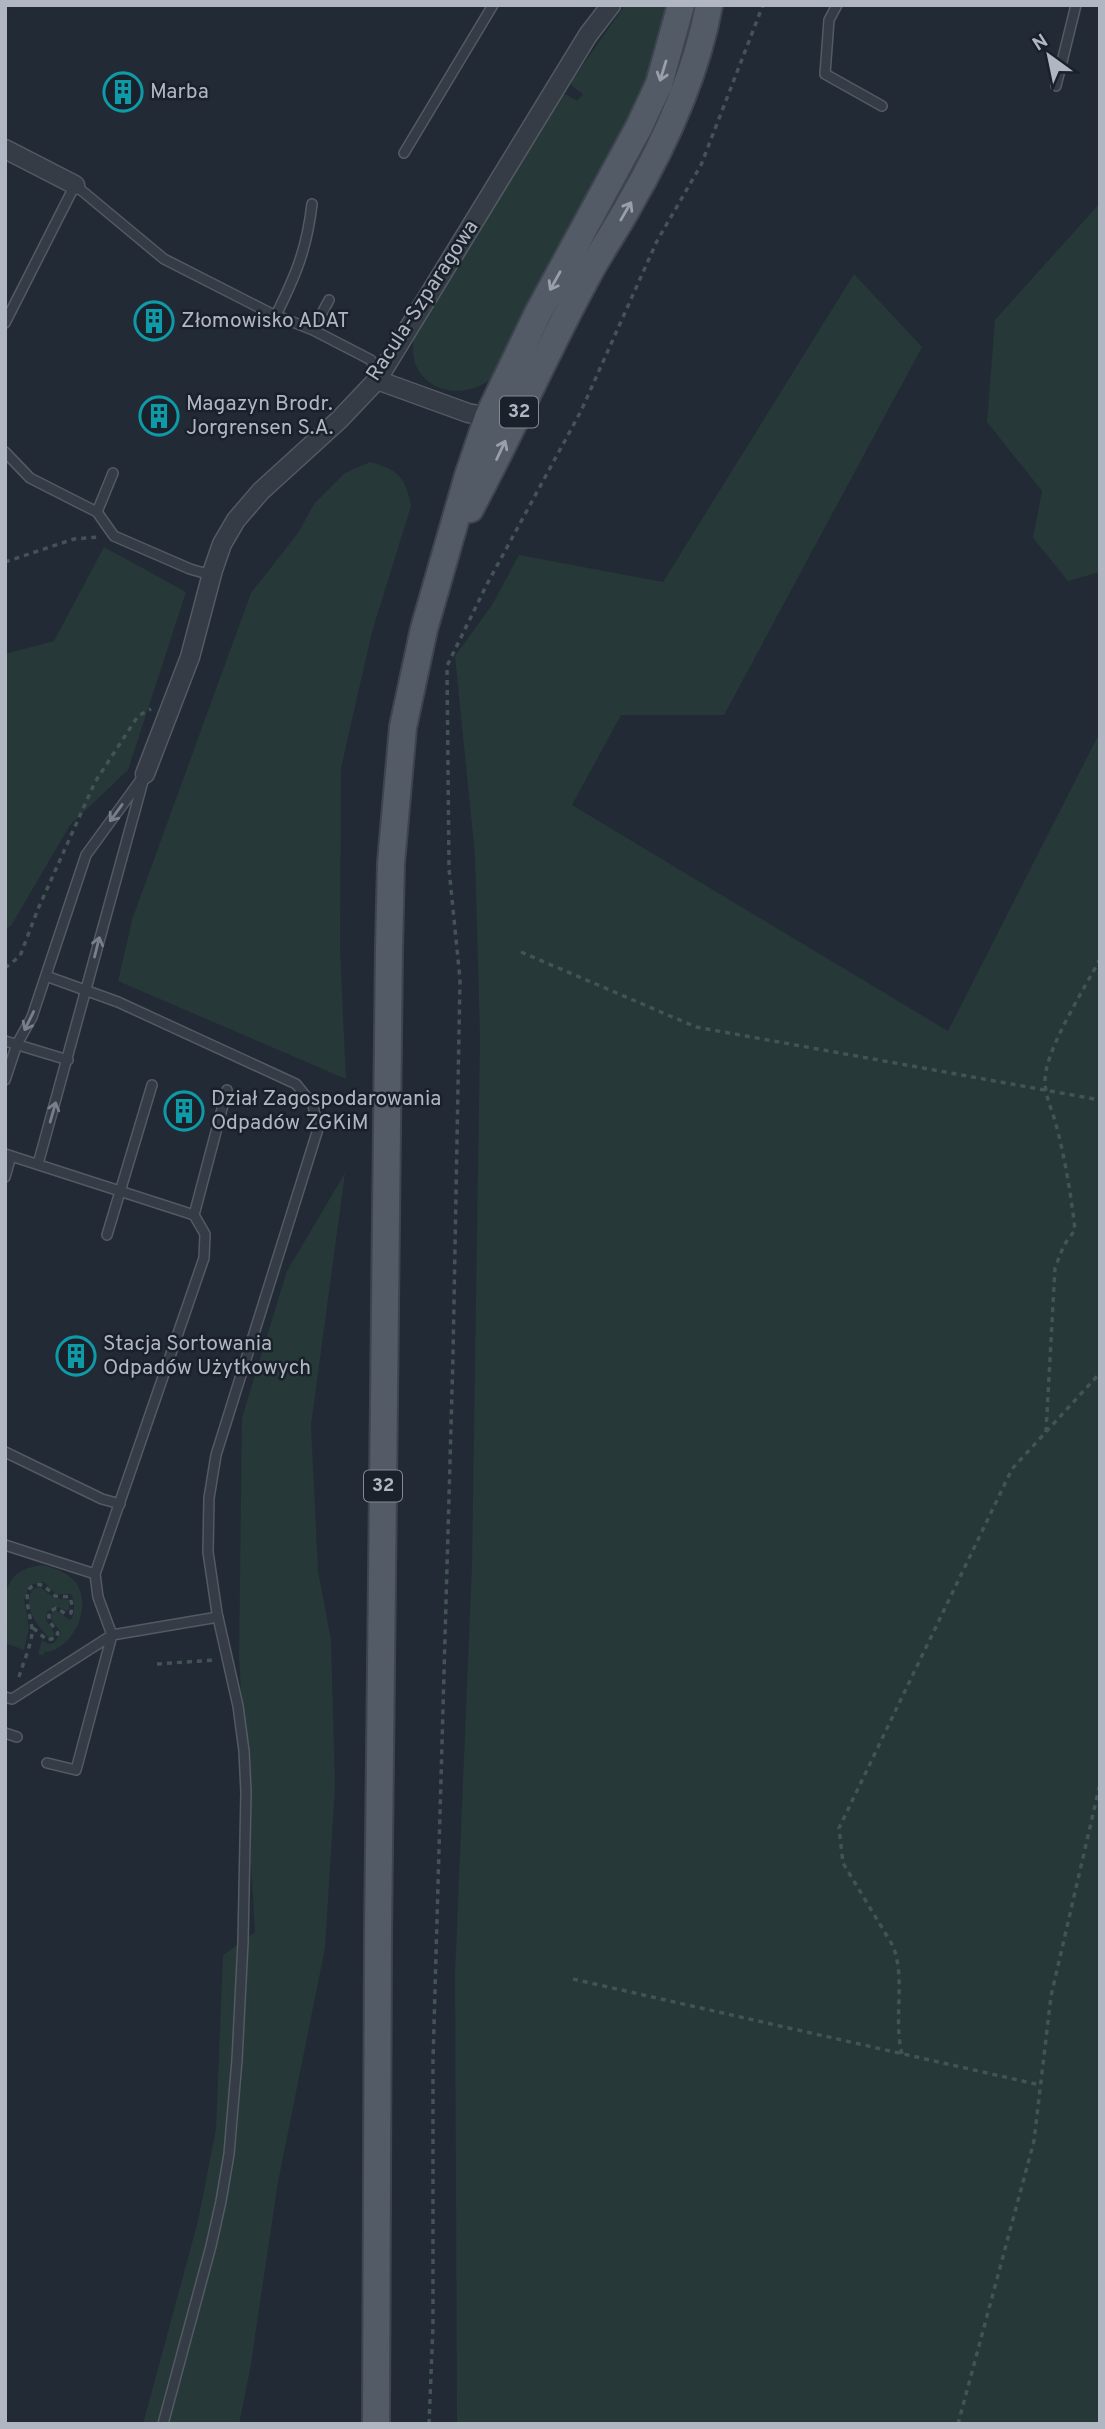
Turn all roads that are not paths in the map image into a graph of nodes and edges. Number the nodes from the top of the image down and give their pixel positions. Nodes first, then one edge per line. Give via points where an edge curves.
1 (493, 5) edge
2 (611, 5) edge
3 (681, 5) edge
4 (709, 5) edge
5 (836, 5) edge
6 (1076, 5) edge
7 (1056, 86) dead end
8 (882, 106) dead end
9 (5, 149) edge
10 (404, 153) dead end
11 (75, 185) junction
12 (312, 204) dead end
13 (329, 300) dead end
14 (276, 315) junction
15 (5, 323) edge
16 (313, 330) junction
17 (377, 380) junction
18 (488, 417) junction
19 (5, 452) edge
20 (113, 473) dead end
21 (97, 512) junction
22 (446, 554) junction
23 (211, 575) junction
24 (145, 774) junction
25 (46, 976) junction
26 (86, 989) junction
27 (5, 1041) edge
28 (17, 1044) junction
29 (68, 1060) junction
30 (5, 1080) edge
31 (152, 1085) dead end
32 (227, 1090) dead end
33 (8, 1155) edge
34 (38, 1164) junction
35 (5, 1177) edge
36 (121, 1191) junction
37 (194, 1215) junction
38 (107, 1235) dead end
39 (5, 1452) edge
40 (120, 1504) junction
41 (7, 1545) edge
42 (5, 1558) edge
43 (95, 1574) junction
44 (218, 1616) junction
45 (112, 1635) junction
46 (8, 1698) edge
47 (5, 1733) edge
48 (17, 1737) dead end
49 (47, 1763) dead end
50 (163, 2424) edge
51 (376, 2424) edge

1 - 10 lane
2 - 17 street, Racula-Szparagowa via 588,35
3 -> 18 main road, 32 via 659,83 639,127 538,313
22 -> 4 main road, 32 via 590,270 660,148 685,89
5 - 8 lane via 829,20 825,74
6 - 7 lane
9 - 11 street
11 - 14 lane via 164,259
11 - 15 lane
12 - 14 lane via 308,239
13 - 16 lane
14 - 16 lane
16 - 17 lane via 371,360
17 - 18 street
17 - 23 street, Racula-Szparagowa via 236,520
18 - 22 main road, 32
19 - 21 lane via 30,478
20 - 21 lane
21 - 23 lane via 114,536
22 - 51 main road, 32 via 403,727 391,863
23 - 24 street, Racula-Szparagowa via 190,657
24 -> 25 lane via 86,855
26 -> 24 lane
25 - 26 lane
25 -> 28 lane
26 - 29 lane
26 - 44 lane via 296,1084 313,1105 318,1129 216,1455 208,1552
27 - 28 lane
28 - 29 lane
28 - 30 lane
34 -> 29 lane
31 - 36 lane
32 - 37 lane
33 - 34 lane
33 - 35 lane
34 - 36 lane
36 - 37 lane
36 - 38 lane
37 - 40 lane via 205,1234 204,1258
39 - 40 lane
40 - 43 lane
41 - 42 lane
41 - 43 lane
43 - 45 lane
44 - 45 lane
44 - 50 lane via 243,1740 247,1793 233,2114 211,2246
45 - 46 lane
45 - 49 lane via 76,1770
47 - 48 lane

